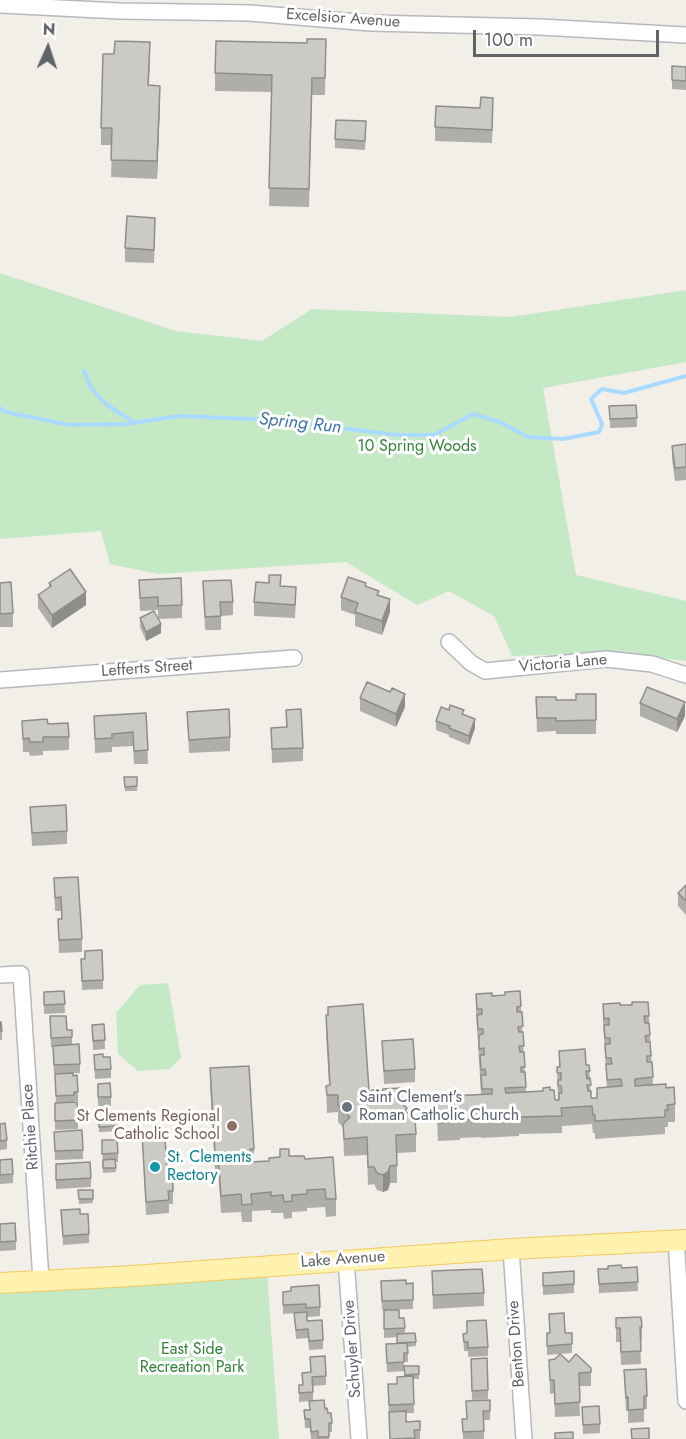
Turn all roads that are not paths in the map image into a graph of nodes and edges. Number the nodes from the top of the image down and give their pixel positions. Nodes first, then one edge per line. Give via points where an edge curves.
1 (0, 5) edge
2 (686, 34) edge
3 (449, 642) dead end
4 (294, 658) dead end
5 (686, 675) edge
6 (0, 681) edge
7 (0, 975) edge
8 (681, 1239) edge
9 (511, 1249) junction
10 (346, 1259) junction
11 (41, 1280) junction
12 (0, 1283) edge
13 (686, 1401) edge
14 (359, 1439) edge
15 (524, 1439) edge

1 - 2 street, Excelsior Avenue
3 - 5 street, Victoria Lane via 471,663 485,670 606,659 652,664
4 - 6 street, Lefferts Street
7 - 11 street, Ritchie Place via 21,974
8 - 9 main road, Lake Avenue
8 - 13 street
9 - 10 main road, Lake Avenue
9 - 15 street, Benton Drive
10 - 11 main road, Lake Avenue
10 - 14 street, Schuyler Drive
11 - 12 main road, Lake Avenue

